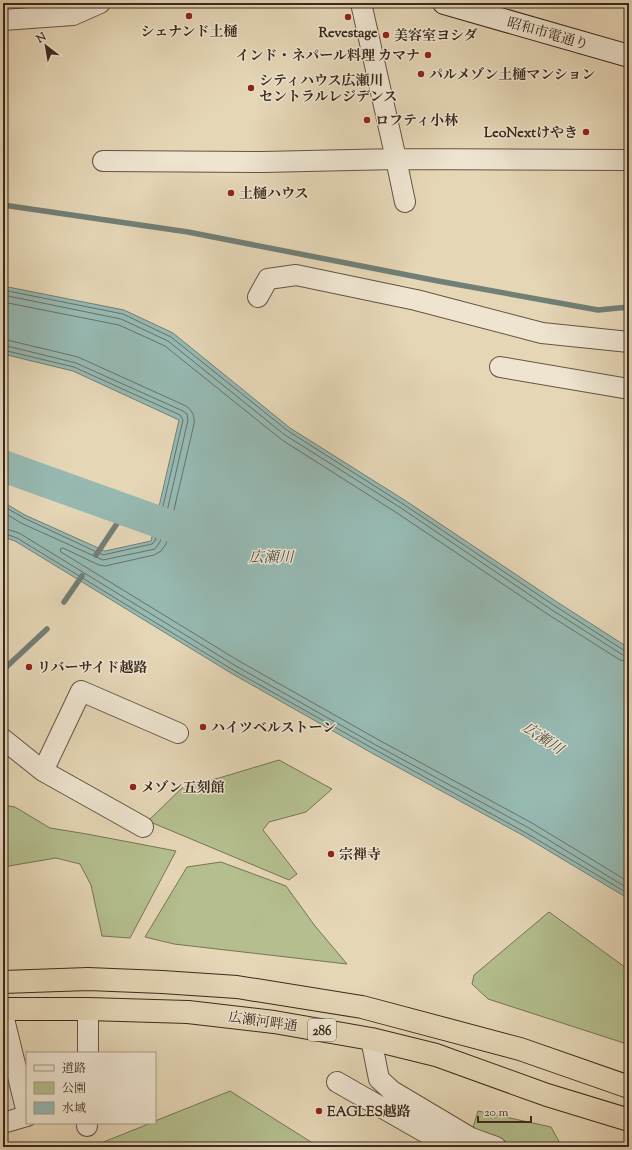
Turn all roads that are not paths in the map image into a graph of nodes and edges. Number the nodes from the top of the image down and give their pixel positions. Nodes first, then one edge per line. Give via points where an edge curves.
1 (100, 3) edge
2 (361, 3) edge
3 (444, 3) edge
4 (3, 20) edge
5 (629, 56) edge
6 (396, 159) junction
7 (629, 160) edge
8 (103, 161) dead end
9 (405, 202) dead end
10 (258, 297) dead end
11 (629, 342) edge
12 (500, 367) dead end
13 (629, 389) edge
14 (178, 733) dead end
15 (3, 738) edge
16 (43, 771) junction
17 (143, 827) dead end
18 (3, 982) edge
19 (88, 1008) junction
20 (3, 1009) edge
21 (3, 1015) edge
22 (371, 1039) junction
23 (88, 1052) edge
24 (337, 1082) dead end
25 (629, 1087) edge
26 (26, 1110) edge
27 (26, 1114) edge
28 (629, 1120) edge
29 (3, 1123) edge
30 (468, 1142) edge
31 (451, 1147) edge
32 (496, 1147) edge

1 - 4 street via 73,15
2 - 6 street
3 - 5 street, 昭和市電通り
6 - 7 street
6 - 8 street via 263,162
6 - 9 street
10 - 11 street via 268,279 296,275 416,300 542,333
12 - 13 street
14 - 16 street via 81,691
15 - 16 street
16 - 17 street
18 - 25 highway, 広瀬河畔通 / 286 via 88,979 237,987 362,1007 520,1049
19 - 20 highway, 広瀬河畔通 / 286
19 - 22 highway, 広瀬河畔通 / 286 via 188,1012 274,1022
19 - 23 street
21 - 26 street
22 - 28 highway, 広瀬河畔通 / 286 via 436,1055 547,1095
22 - 30 street via 379,1079 392,1091
24 - 31 street
27 - 29 street
30 - 32 street

